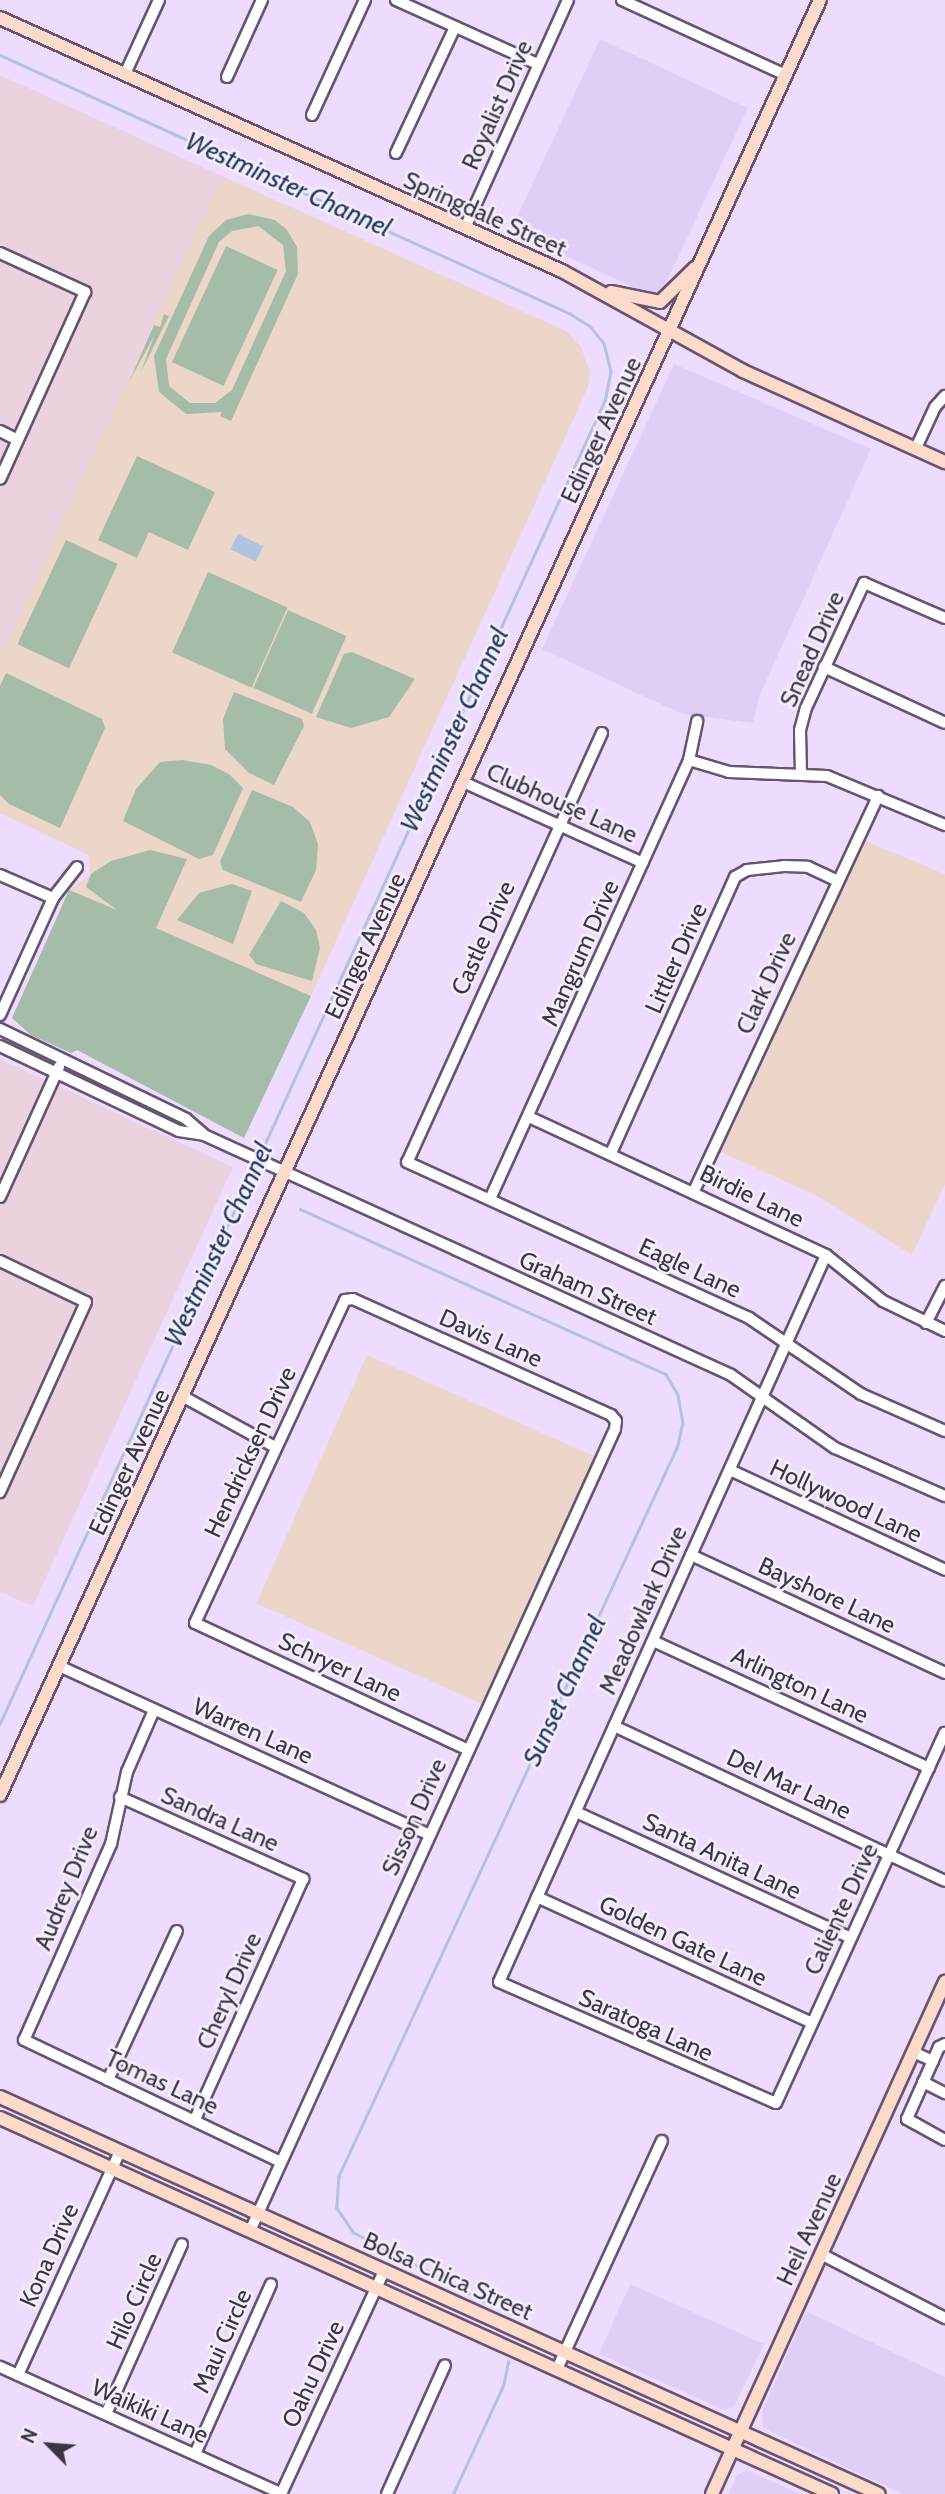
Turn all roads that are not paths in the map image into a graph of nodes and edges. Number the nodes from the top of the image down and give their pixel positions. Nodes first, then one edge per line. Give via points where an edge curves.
1 (159, 0) edge
2 (262, 0) edge
3 (365, 0) edge
4 (396, 0) edge
5 (568, 0) edge
6 (622, 0) edge
7 (820, 0) edge
8 (0, 18) edge
9 (455, 26) junction
10 (538, 64) junction
11 (125, 74) junction
12 (786, 75) junction
13 (227, 77) dead end
14 (312, 115) dead end
15 (396, 153) dead end
16 (465, 228) junction
17 (0, 253) edge
18 (700, 262) junction
19 (597, 289) junction
20 (668, 332) junction
21 (945, 396) edge
22 (0, 431) edge
23 (18, 440) junction
24 (916, 448) junction
25 (945, 462) edge
26 (0, 479) edge
27 (945, 618) edge
28 (824, 667) junction
29 (697, 721) dead end
30 (945, 723) edge
31 (602, 733) dead end
32 (689, 760) junction
33 (801, 774) junction
34 (463, 782) junction
35 (877, 796) junction
36 (557, 823) junction
37 (945, 825) edge
38 (643, 863) junction
39 (77, 867) dead end
40 (0, 874) edge
41 (836, 880) junction
42 (53, 898) junction
43 (0, 1015) edge
44 (0, 1029) edge
45 (0, 1046) edge
46 (62, 1060) junction
47 (56, 1072) junction
48 (529, 1118) junction
49 (204, 1135) junction
50 (611, 1153) junction
51 (407, 1162) joint
52 (284, 1172) junction
53 (694, 1191) junction
54 (0, 1198) edge
55 (490, 1199) junction
56 (826, 1255) junction
57 (0, 1261) edge
58 (945, 1286) edge
59 (345, 1300) joint
60 (926, 1323) junction
61 (945, 1331) edge
62 (786, 1341) junction
63 (182, 1396) junction
64 (762, 1396) junction
65 (616, 1421) joint
66 (945, 1431) edge
67 (275, 1447) junction
68 (730, 1470) junction
69 (0, 1492) edge
70 (945, 1496) edge
71 (691, 1555) junction
72 (945, 1570) edge
73 (195, 1623) joint
74 (653, 1641) junction
75 (59, 1666) junction
76 (945, 1673) edge
77 (154, 1710) junction
78 (614, 1726) junction
79 (945, 1733) edge
80 (468, 1750) junction
81 (929, 1768) junction
82 (0, 1795) edge
83 (120, 1797) junction
84 (576, 1812) junction
85 (429, 1835) junction
86 (889, 1854) junction
87 (303, 1879) joint
88 (945, 1881) edge
89 (537, 1897) junction
90 (177, 1930) dead end
91 (851, 1938) junction
92 (499, 1982) joint
93 (945, 1982) edge
94 (812, 2023) junction
95 (24, 2040) joint
96 (945, 2044) edge
97 (913, 2052) junction
98 (933, 2061) junction
99 (108, 2080) junction
100 (923, 2082) junction
101 (945, 2092) edge
102 (1, 2099) edge
103 (776, 2103) joint
104 (0, 2118) edge
105 (194, 2121) junction
106 (945, 2140) edge
107 (662, 2141) dead end
108 (119, 2153) junction
109 (281, 2162) junction
110 (112, 2168) junction
111 (258, 2214) junction
112 (250, 2231) junction
113 (182, 2244) dead end
114 (821, 2254) junction
115 (384, 2271) junction
116 (271, 2284) dead end
117 (376, 2289) junction
118 (945, 2318) edge
119 (565, 2350) junction
120 (445, 2365) dead end
121 (0, 2367) edge
122 (557, 2369) junction
123 (18, 2375) junction
124 (106, 2414) junction
125 (740, 2431) junction
126 (732, 2449) junction
127 (195, 2454) junction
128 (872, 2492) edge
129 (281, 2494) edge
130 (387, 2494) edge
131 (712, 2494) edge
132 (832, 2494) edge

1 - 11 street
2 - 13 street
3 - 14 street
4 - 9 street
5 - 10 street, Royalist Drive
6 - 12 street
7 - 12 main road, Edinger Avenue
8 - 11 main road, Springdale Street
9 - 10 street
9 - 15 street
10 - 16 street, Royalist Drive
11 - 16 main road, Springdale Street
12 - 18 main road, Edinger Avenue
16 - 19 main road, Springdale Street
17 - 23 street via 85,292
18 - 19 main road via 660,302
18 - 20 main road, Edinger Avenue
19 - 20 main road, Springdale Street
20 - 24 main road, Springdale Street
20 - 34 main road, Edinger Avenue
21 - 24 street
22 - 23 street
23 - 26 street
24 - 25 main road, Springdale Street
27 - 28 street, Snead Drive via 864,583
28 - 30 street
28 - 33 street, Snead Drive via 800,730
29 - 32 street, Mangrum Drive
31 - 36 street, Castle Drive
32 - 33 street via 729,772
32 - 38 street, Mangrum Drive
33 - 35 street via 844,781
34 - 36 street, Clubhouse Lane
34 - 52 main road, Edinger Avenue
35 - 37 street
35 - 41 street, Clark Drive
36 - 38 street, Clubhouse Lane
36 - 51 street, Castle Drive
38 - 48 street, Mangrum Drive
39 - 42 street
40 - 42 street
41 - 50 street, Littler Drive via 808,867 784,866 747,870 736,877
41 - 53 street, Clark Drive
42 - 43 street
44 - 46 street, Graham Street
45 - 47 street, Graham Street
46 - 47 street
46 - 49 street, Graham Street via 186,1119
47 - 49 street, Graham Street via 179,1131
47 - 54 street
48 - 50 street, Birdie Lane
48 - 55 street, Mangrum Drive
49 - 52 street, Graham Street
50 - 53 street, Birdie Lane
51 - 55 street, Eagle Lane
52 - 63 main road, Edinger Avenue
52 - 64 street, Graham Street via 731,1375
53 - 56 street, Birdie Lane
55 - 62 street, Eagle Lane via 749,1318
56 - 60 street, Birdie Lane via 883,1301
56 - 62 street, Meadowlark Drive
57 - 69 street via 86,1302
58 - 60 street
59 - 65 street, Davis Lane via 353,1299 562,1392
59 - 67 street, Hendricksen Drive
60 - 61 street, Birdie Lane
62 - 64 street, Meadowlark Drive
62 - 66 street, Eagle Lane via 861,1394
63 - 67 street
63 - 75 main road, Edinger Avenue
64 - 68 street, Meadowlark Drive
64 - 70 street, Graham Street via 835,1448
65 - 80 street, Sisson Drive
67 - 73 street, Hendricksen Drive
68 - 71 street, Meadowlark Drive
68 - 72 street, Hollywood Lane
71 - 74 street, Meadowlark Drive
71 - 76 street, Bayshore Lane
73 - 80 street, Schryer Lane
74 - 78 street, Meadowlark Drive
74 - 81 street, Arlington Lane
75 - 77 street, Warren Lane
75 - 82 main road, Edinger Avenue
77 - 83 street, Audrey Drive
77 - 85 street, Warren Lane
78 - 84 street, Meadowlark Drive
78 - 86 street, Del Mar Lane
79 - 81 street, Caliente Drive
80 - 85 street, Sisson Drive
81 - 86 street, Caliente Drive
83 - 87 street, Sandra Lane
83 - 95 street, Audrey Drive via 111,1844
84 - 89 street, Meadowlark Drive
84 - 91 street, Santa Anita Lane
85 - 109 street, Sisson Drive
86 - 88 street, Del Mar Lane
86 - 91 street, Caliente Drive
87 - 105 street, Cheryl Drive
89 - 92 street, Meadowlark Drive
89 - 94 street, Golden Gate Lane
90 - 99 street
91 - 94 street, Caliente Drive
92 - 103 street, Saratoga Lane
93 - 97 main road, Heil Avenue
94 - 103 street, Caliente Drive
95 - 99 street, Tomas Lane
96 - 98 street
97 - 98 street
97 - 114 main road, Heil Avenue
98 - 100 street
99 - 105 street, Tomas Lane
100 - 101 street
100 - 106 street via 908,2123
102 - 108 main road, Bolsa Chica Street
104 - 110 main road, Bolsa Chica Street
105 - 109 street, Tomas Lane
107 - 119 street
108 - 110 street, Kona Drive
108 - 111 main road, Bolsa Chica Street
109 - 111 street, Sisson Drive
110 - 112 main road, Bolsa Chica Street
110 - 123 street, Kona Drive
111 - 112 street, Sisson Drive
111 - 115 main road, Bolsa Chica Street
112 - 117 main road, Bolsa Chica Street
113 - 124 street, Hilo Circle
114 - 118 street
114 - 125 main road, Heil Avenue
115 - 117 street, Oahu Drive
115 - 119 main road, Bolsa Chica Street
116 - 127 street, Maui Circle
117 - 122 main road, Bolsa Chica Street
117 - 129 street, Oahu Drive
119 - 122 street
119 - 125 main road, Bolsa Chica Street
120 - 130 street
121 - 123 street, Waikiki Lane
122 - 126 main road, Bolsa Chica Street
123 - 124 street, Waikiki Lane
124 - 127 street, Waikiki Lane
125 - 126 main road, Heil Avenue
125 - 128 main road, Bolsa Chica Street
126 - 131 main road, Heil Avenue
126 - 132 main road, Bolsa Chica Street
127 - 129 street, Waikiki Lane

